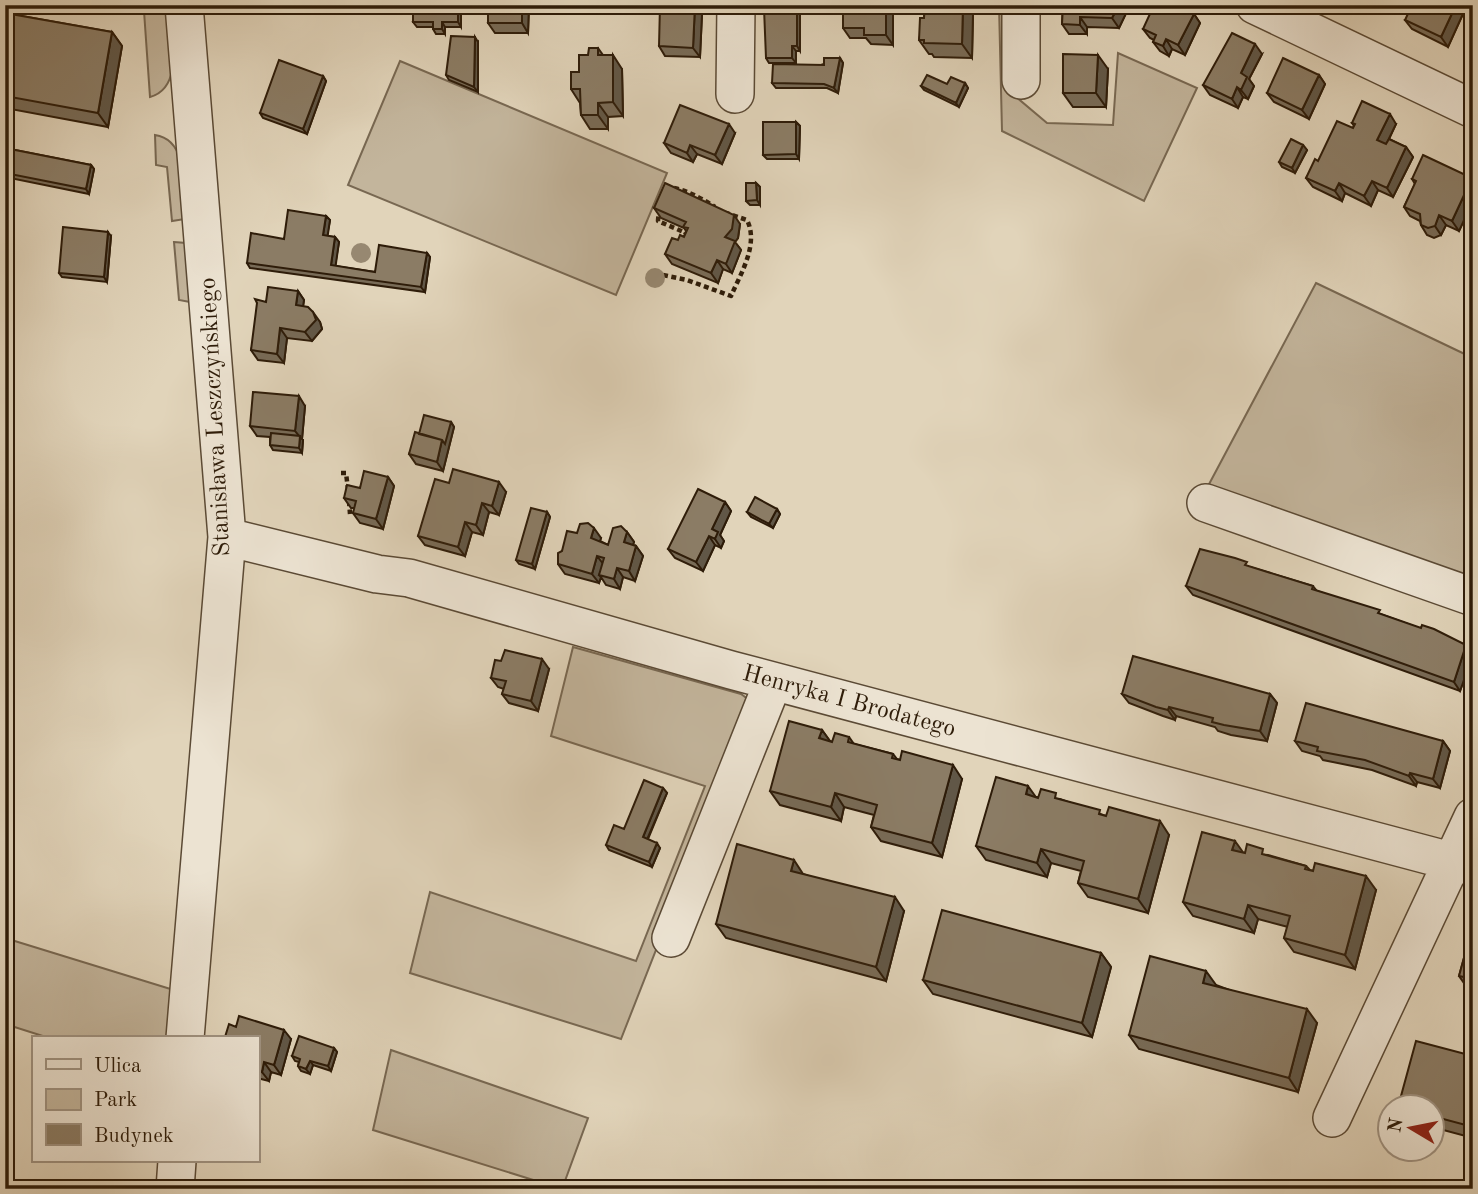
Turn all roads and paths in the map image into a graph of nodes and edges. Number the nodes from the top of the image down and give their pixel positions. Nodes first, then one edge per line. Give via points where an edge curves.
1 (184, 5) edge
2 (736, 5) edge
3 (1021, 5) edge
4 (1255, 5) edge
5 (1021, 80) dead end
6 (735, 94) dead end
7 (1473, 109) edge
8 (671, 188) edge
9 (663, 198) edge
10 (690, 241) edge
11 (663, 275) dead end
12 (341, 473) dead end
13 (357, 489) edge
14 (349, 499) junction
15 (1206, 503) dead end
16 (350, 514) edge
17 (227, 537) junction
18 (1473, 597) edge
19 (773, 682) junction
20 (1473, 817) edge
21 (1463, 864) edge
22 (671, 938) dead end
23 (185, 1036) edge
24 (1332, 1118) dead end
25 (177, 1162) edge
26 (175, 1189) edge

1 - 17 street, Stanisława Leszczyńskiego
2 - 6 street
3 - 5 street
4 - 7 street
8 - 11 path via 704,198 747,220 751,245 731,296
9 - 10 path via 658,221 686,233 684,239
12 - 14 path via 346,473
13 - 14 path
14 - 16 path
15 - 18 street
17 - 19 street, Henryka I Brodatego via 409,578
17 - 23 street, Stanisława Leszczyńskiego
19 - 21 street, Henryka I Brodatego
19 - 22 street
20 - 21 street
21 - 24 street
25 - 26 street

